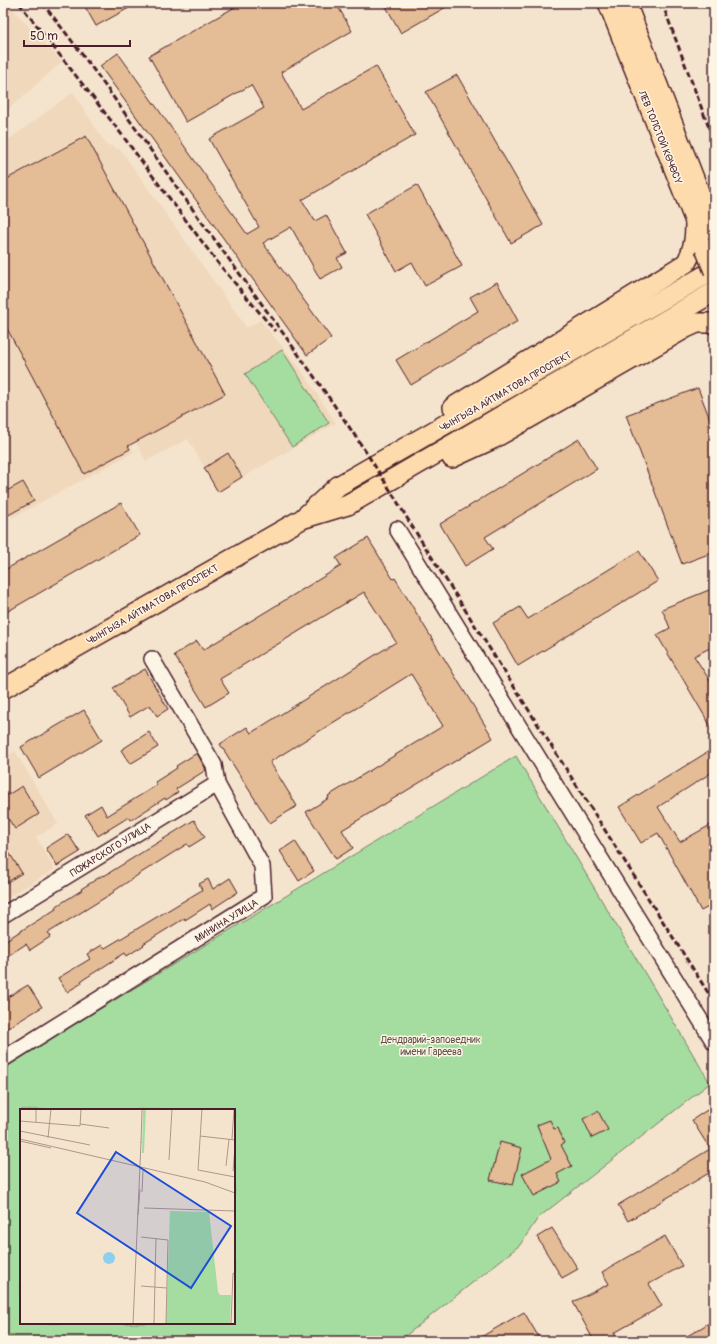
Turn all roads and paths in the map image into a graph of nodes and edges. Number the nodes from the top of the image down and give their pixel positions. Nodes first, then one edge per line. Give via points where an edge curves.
1 (608, 3) edge
2 (626, 3) edge
3 (695, 222) junction
4 (714, 230) edge
5 (714, 271) edge
6 (714, 292) edge
7 (714, 323) edge
8 (394, 454) junction
9 (405, 473) junction
10 (302, 518) junction
11 (396, 528) dead end
12 (152, 659) dead end
13 (3, 689) edge
14 (217, 784) junction
15 (3, 915) edge
16 (714, 1042) edge
17 (3, 1059) edge

1 - 3 main road, ЛЕВ ТОЛСТОЙ КӨЧӨСҮ
2 - 4 main road, ЛЕВ ТОЛСТОЙ КӨЧӨСҮ
3 - 5 main road, ЛЕВ ТОЛСТОЙ КӨЧӨСҮ, bridge
3 - 8 main road via 694,243 686,264 433,420
5 - 8 main road, ЧЫНГЫЗА АЙТМАТОВА ПРОСПЕКТ
6 - 9 main road, ЧЫНГЫЗА АЙТМАТОВА ПРОСПЕКТ
7 - 9 main road via 697,323 686,328 493,439 442,464
8 - 10 main road, ЧЫНГЫЗА АЙТМАТОВА ПРОСПЕКТ via 338,486
9 - 10 main road, ЧЫНГЫЗА АЙТМАТОВА ПРОСПЕКТ via 348,505
10 - 13 main road, ЧЫНГЫЗА АЙТМАТОВА ПРОСПЕКТ
11 - 16 street
12 - 14 street, МИНИНА УЛИЦА via 214,765
14 - 15 street, ПОЖАРСКОГО УЛИЦА
14 - 17 street, МИНИНА УЛИЦА via 262,866 264,896

